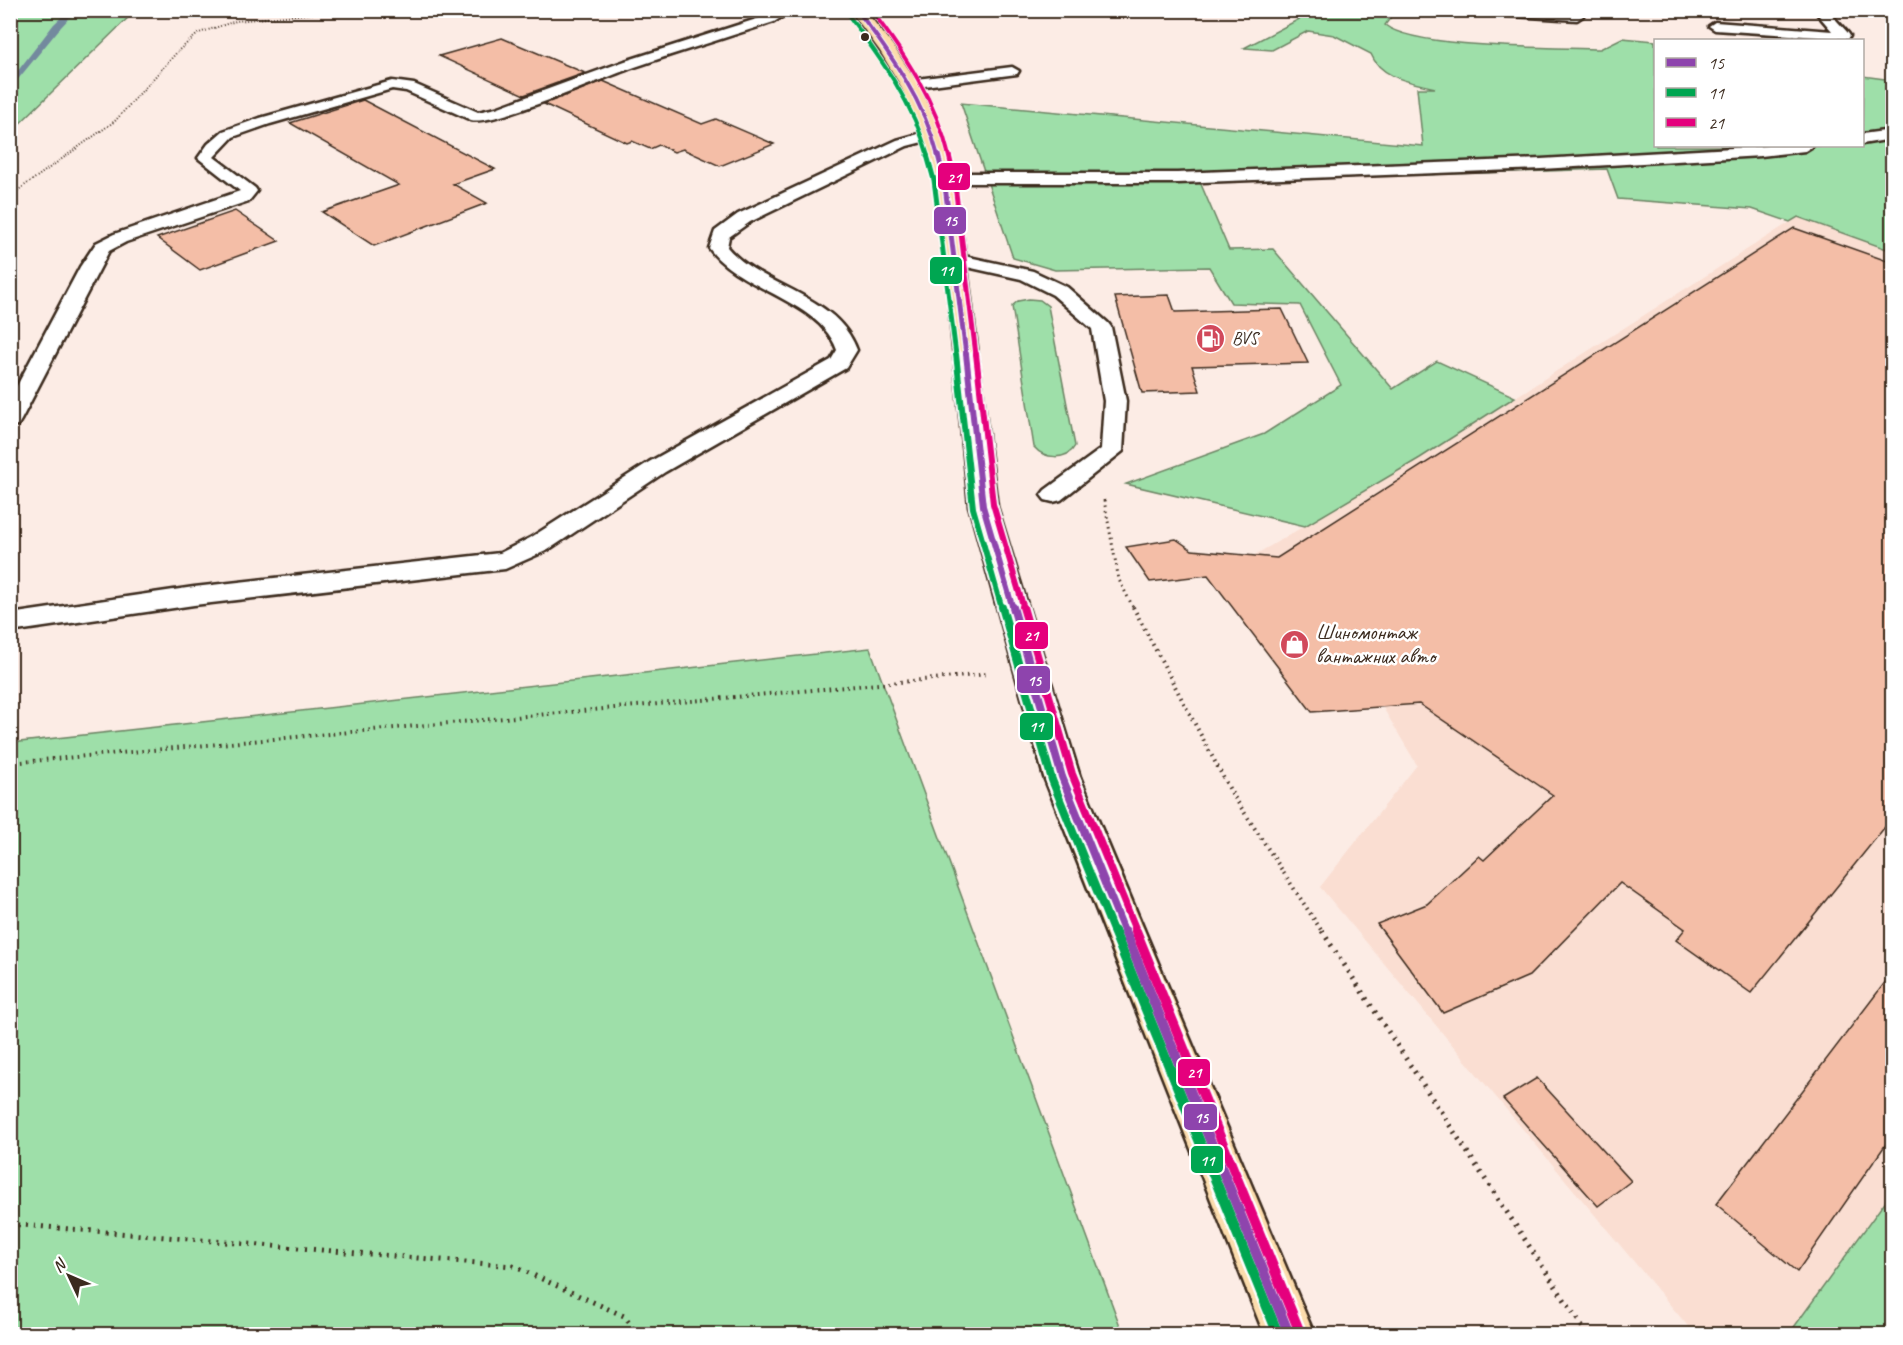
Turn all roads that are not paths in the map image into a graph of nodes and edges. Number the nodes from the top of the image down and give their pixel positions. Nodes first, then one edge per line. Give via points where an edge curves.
1 (787, 10) edge
2 (857, 10) edge
3 (1481, 10) edge
4 (1574, 10) edge
5 (1820, 10) edge
6 (1715, 26) dead end
7 (1012, 71) dead end
8 (909, 84) junction
9 (933, 135) junction
10 (1893, 135) edge
11 (1864, 139) edge
12 (1796, 147) edge
13 (944, 178) junction
14 (955, 259) junction
15 (10, 420) edge
16 (1053, 495) dead end
17 (10, 623) edge
18 (1289, 1335) edge

1 - 15 lane via 500,112 476,117 409,87 392,85 228,134 206,158 249,191 243,197 102,247
2 - 8 main road
3 - 4 lane via 1577,16
5 - 6 lane via 1843,36
7 - 8 lane
8 - 9 main road
9 - 13 main road
9 - 17 lane via 902,143 744,218 721,235 718,248 731,263 806,304 842,336 847,350 839,364 657,467 539,544 505,561 194,596
10 - 11 lane
12 - 13 lane via 1518,165 1177,177
13 - 14 main road
14 - 16 lane via 1027,275 1060,291 1101,327 1116,401 1112,452
14 - 18 main road via 983,506 1062,777

